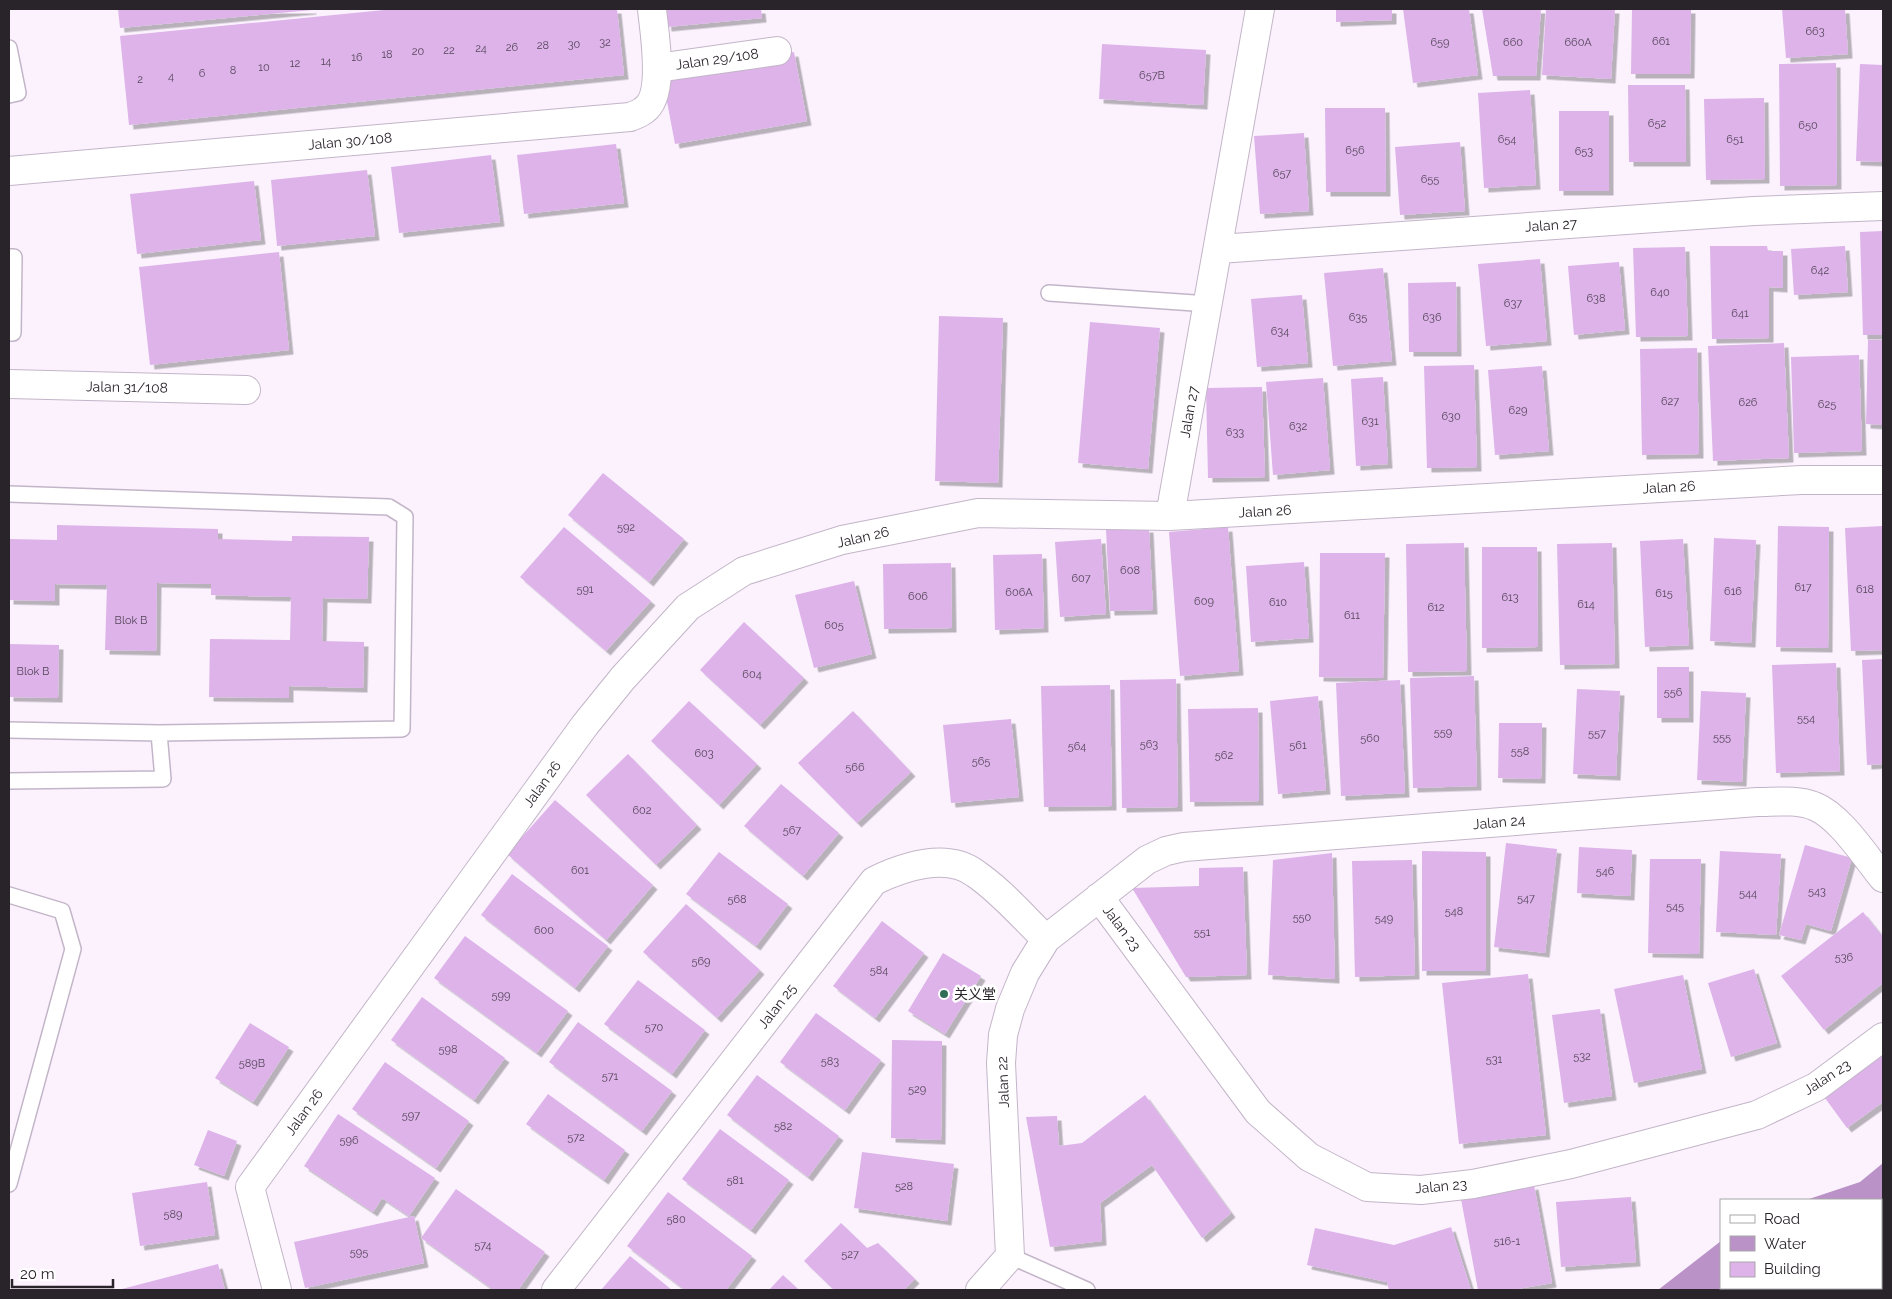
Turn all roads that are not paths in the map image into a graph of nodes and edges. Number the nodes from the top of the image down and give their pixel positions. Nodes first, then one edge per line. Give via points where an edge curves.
1 (652, 9) edge
2 (1260, 9) edge
3 (9, 48) edge
4 (777, 51) dead end
5 (657, 68) junction
6 (9, 95) edge
7 (9, 171) edge
8 (1883, 206) edge
9 (1219, 248) junction
10 (9, 257) edge
11 (1049, 293) dead end
12 (1209, 304) junction
13 (9, 333) edge
14 (9, 384) edge
15 (246, 390) dead end
16 (1883, 480) edge
17 (9, 494) edge
18 (1170, 516) junction
19 (9, 730) edge
20 (159, 734) junction
21 (9, 781) edge
22 (1883, 878) edge
23 (9, 895) edge
24 (1099, 897) junction
25 (1046, 939) junction
26 (1883, 1037) edge
27 (9, 1184) edge
28 (1010, 1256) junction
29 (276, 1290) edge
30 (556, 1290) edge
31 (980, 1290) edge
32 (1087, 1290) edge

1 - 5 street, Jalan 30/108
2 - 9 street, Jalan 27
3 - 6 lane via 18,93
4 - 5 street, Jalan 29/108
5 - 7 street, Jalan 30/108 via 655,96 646,110 630,117
8 - 9 street, Jalan 27 via 1754,211
9 - 12 street, Jalan 27
10 - 13 lane via 14,257 12,333
11 - 12 lane
12 - 18 street, Jalan 27
14 - 15 street, Jalan 31/108
16 - 18 street, Jalan 26 via 1801,480
17 - 20 lane via 389,507 405,517 402,729
18 - 29 street, Jalan 26 via 978,513 842,540 744,571 688,607 585,725 250,1187
19 - 20 lane
20 - 21 lane via 162,779
22 - 24 street, Jalan 24 via 1831,816 1814,806 1797,802 1757,802 1184,847 1147,860
23 - 27 lane via 62,910 73,949
24 - 25 street, Jalan 22
24 - 26 street, Jalan 23 via 1258,1112 1309,1157 1367,1187 1421,1190 1473,1184 1571,1164 1757,1115 1816,1087
25 - 28 street, Jalan 22 via 1025,973 1002,1035
25 - 30 street, Jalan 25 via 975,872 953,865 928,864 900,868 874,881
28 - 31 street
28 - 32 lane

